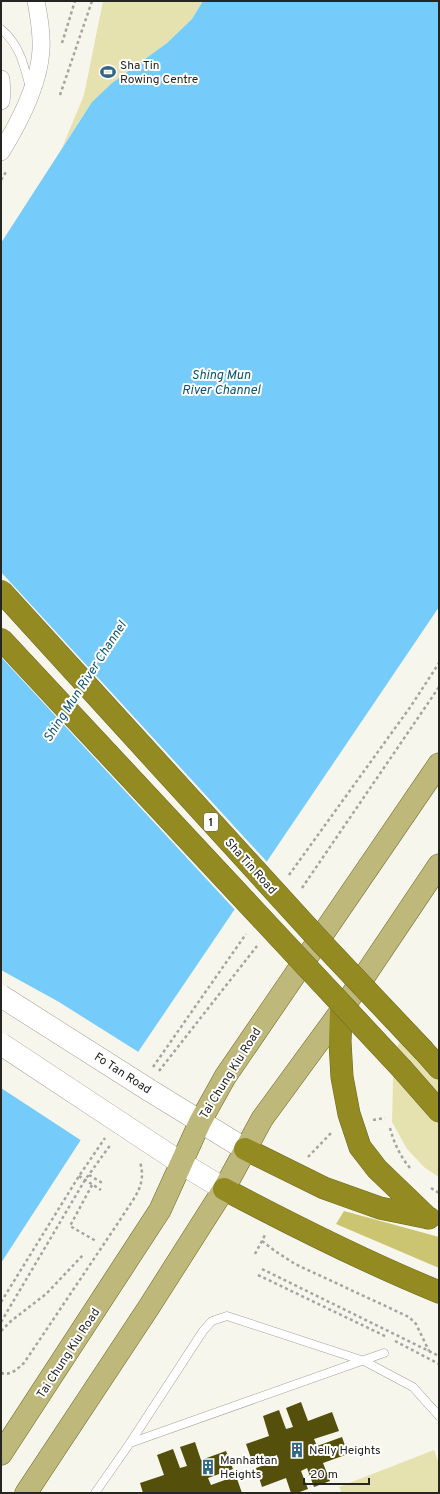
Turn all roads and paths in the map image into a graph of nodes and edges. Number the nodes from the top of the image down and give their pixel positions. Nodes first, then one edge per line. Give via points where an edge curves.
1 (36, 1) edge
2 (92, 1) edge
3 (1, 29) edge
4 (1, 79) edge
5 (30, 92) junction
6 (60, 95) dead end
7 (1, 102) edge
8 (1, 152) edge
9 (1, 591) edge
10 (1, 639) edge
11 (439, 663) edge
12 (439, 764) edge
13 (439, 865) edge
14 (285, 880) dead end
15 (248, 932) dead end
16 (1, 996) edge
17 (340, 1011) junction
18 (1, 1044) edge
19 (152, 1067) dead end
20 (439, 1068) edge
21 (439, 1111) edge
22 (200, 1122) junction
23 (390, 1128) dead end
24 (106, 1138) dead end
25 (112, 1143) dead end
26 (245, 1150) junction
27 (181, 1163) junction
28 (414, 1172) dead end
29 (143, 1173) dead end
30 (89, 1175) junction
31 (79, 1176) junction
32 (85, 1180) junction
33 (104, 1184) dead end
34 (92, 1185) junction
35 (429, 1187) dead end
36 (224, 1189) junction
37 (101, 1190) dead end
38 (439, 1193) edge
39 (434, 1219) edge
40 (96, 1241) dead end
41 (255, 1254) dead end
42 (83, 1255) dead end
43 (262, 1269) dead end
44 (258, 1275) dead end
45 (439, 1292) edge
46 (1, 1302) edge
47 (1, 1322) edge
48 (2, 1328) edge
49 (1, 1332) edge
50 (430, 1351) junction
51 (384, 1353) dead end
52 (439, 1356) edge
53 (364, 1361) junction
54 (439, 1364) edge
55 (1, 1373) edge
56 (439, 1416) edge
57 (130, 1443) junction
58 (1, 1454) edge
59 (26, 1493) edge
60 (95, 1493) edge

1 - 5 street via 41,30 41,52
2 - 6 path
3 - 5 lane via 9,36 24,61
4 - 7 street
5 - 8 street via 23,113
9 - 20 highway, Sha Tin Road / 1, bridge via 314,935
10 - 21 highway, bridge
11 - 14 path via 411,706
12 - 22 main road, Tai Chung Kiu Road via 225,1077
13 - 17 main road
15 - 19 path
16 - 22 main road, Fo Tan Road, bridge
17 - 26 main road via 262,1119
17 - 39 highway via 342,1077 349,1114 360,1147 378,1169
18 - 27 main road, bridge
22 - 26 main road, Fo Tan Road
22 - 27 main road, Tai Chung Kiu Road
23 - 28 path via 400,1154
24 - 31 path
25 - 30 path
26 - 36 main road
26 - 39 highway via 324,1188 380,1208
27 - 36 main road
27 - 58 main road, Tai Chung Kiu Road via 160,1210
29 - 55 path via 139,1190 24,1363 13,1372
30 - 32 path
30 - 33 path
31 - 32 path
31 - 46 path
32 - 34 path
32 - 47 path
34 - 37 path
34 - 40 path via 70,1226
35 - 38 path
36 - 45 highway via 389,1272
36 - 59 main road
41 - 50 path via 262,1240 295,1264 409,1316
42 - 48 path via 46,1294
43 - 50 path
44 - 54 path
48 - 49 path
50 - 52 path
51 - 53 lane
53 - 56 lane via 413,1387
53 - 57 lane
53 - 57 lane via 227,1316 212,1321
57 - 60 lane

